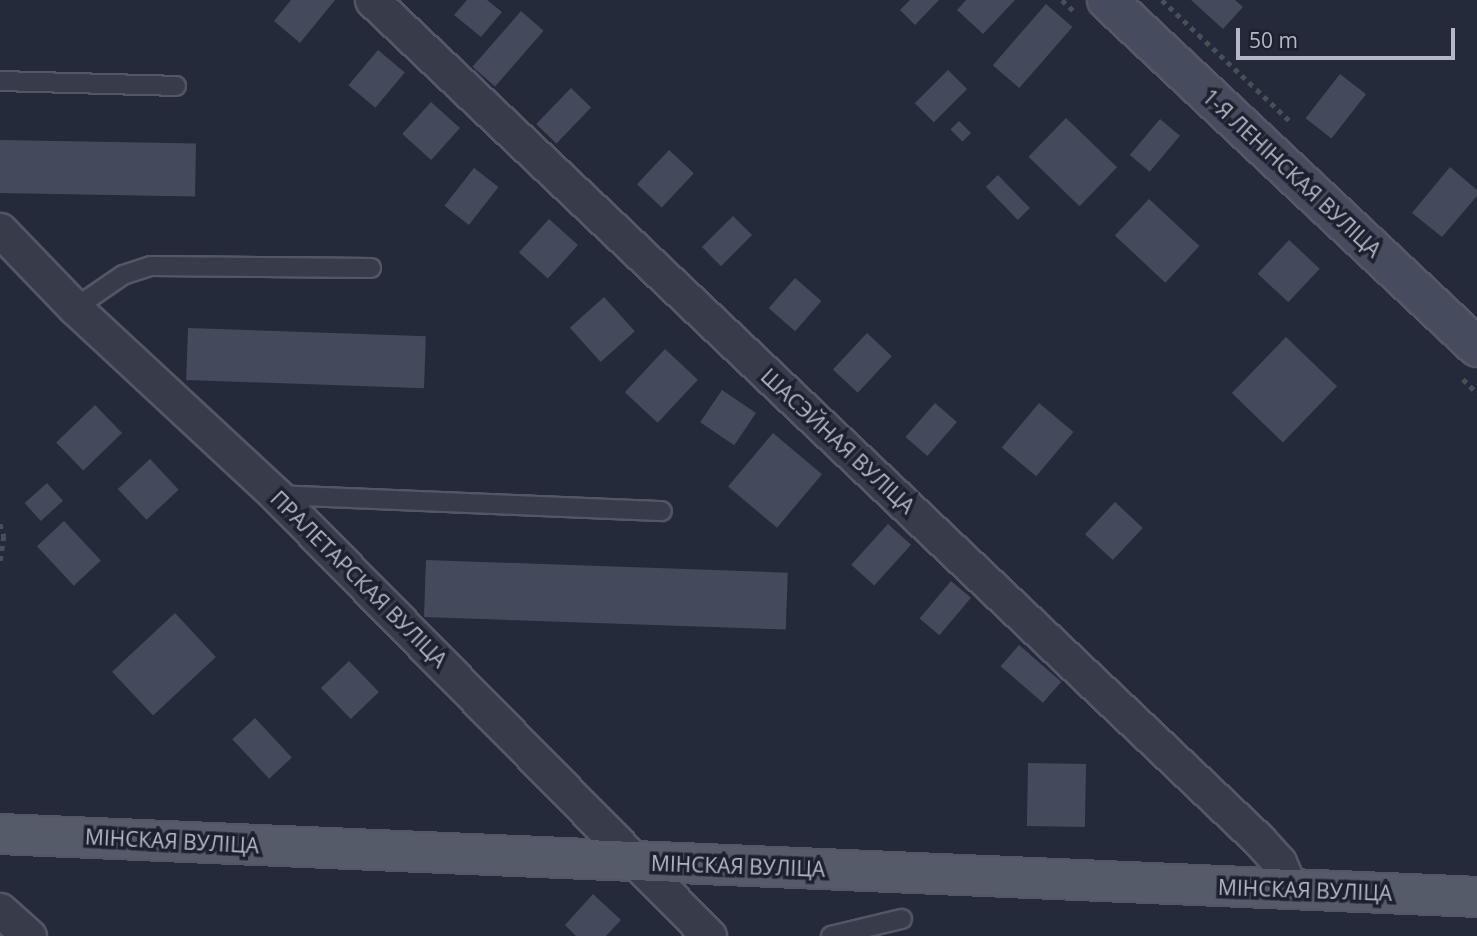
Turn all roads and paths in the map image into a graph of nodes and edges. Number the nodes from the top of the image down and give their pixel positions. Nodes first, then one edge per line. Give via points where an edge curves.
1 (373, 0) edge
2 (1107, 0) edge
3 (0, 80) edge
4 (176, 86) dead end
5 (0, 230) edge
6 (371, 268) dead end
7 (75, 308) junction
8 (1477, 347) edge
9 (276, 495) junction
10 (662, 511) dead end
11 (0, 524) edge
12 (0, 564) edge
13 (0, 834) edge
14 (640, 862) junction
15 (1291, 890) junction
16 (1477, 897) edge
17 (0, 910) edge
18 (902, 919) dead end
19 (29, 936) edge
20 (709, 936) edge
21 (831, 936) edge

1 - 15 street, ШАСЭЙНАЯ ВУЛІЦА via 1259,839 1283,869
2 - 8 main road, 1-Я ЛЕНІНСКАЯ ВУЛІЦА
3 - 4 lane
5 - 7 street, ПРАЛЕТАРСКАЯ ВУЛІЦА
6 - 7 lane via 151,266 123,275
7 - 9 street, ПРАЛЕТАРСКАЯ ВУЛІЦА
9 - 10 lane
9 - 14 street, ПРАЛЕТАРСКАЯ ВУЛІЦА
11 - 12 path via 4,536
13 - 14 main road, МІНСКАЯ ВУЛІЦА
14 - 15 main road, МІНСКАЯ ВУЛІЦА
14 - 20 street, ПРАЛЕТАРСКАЯ ВУЛІЦА
15 - 16 main road, МІНСКАЯ ВУЛІЦА
17 - 19 street
18 - 21 lane

